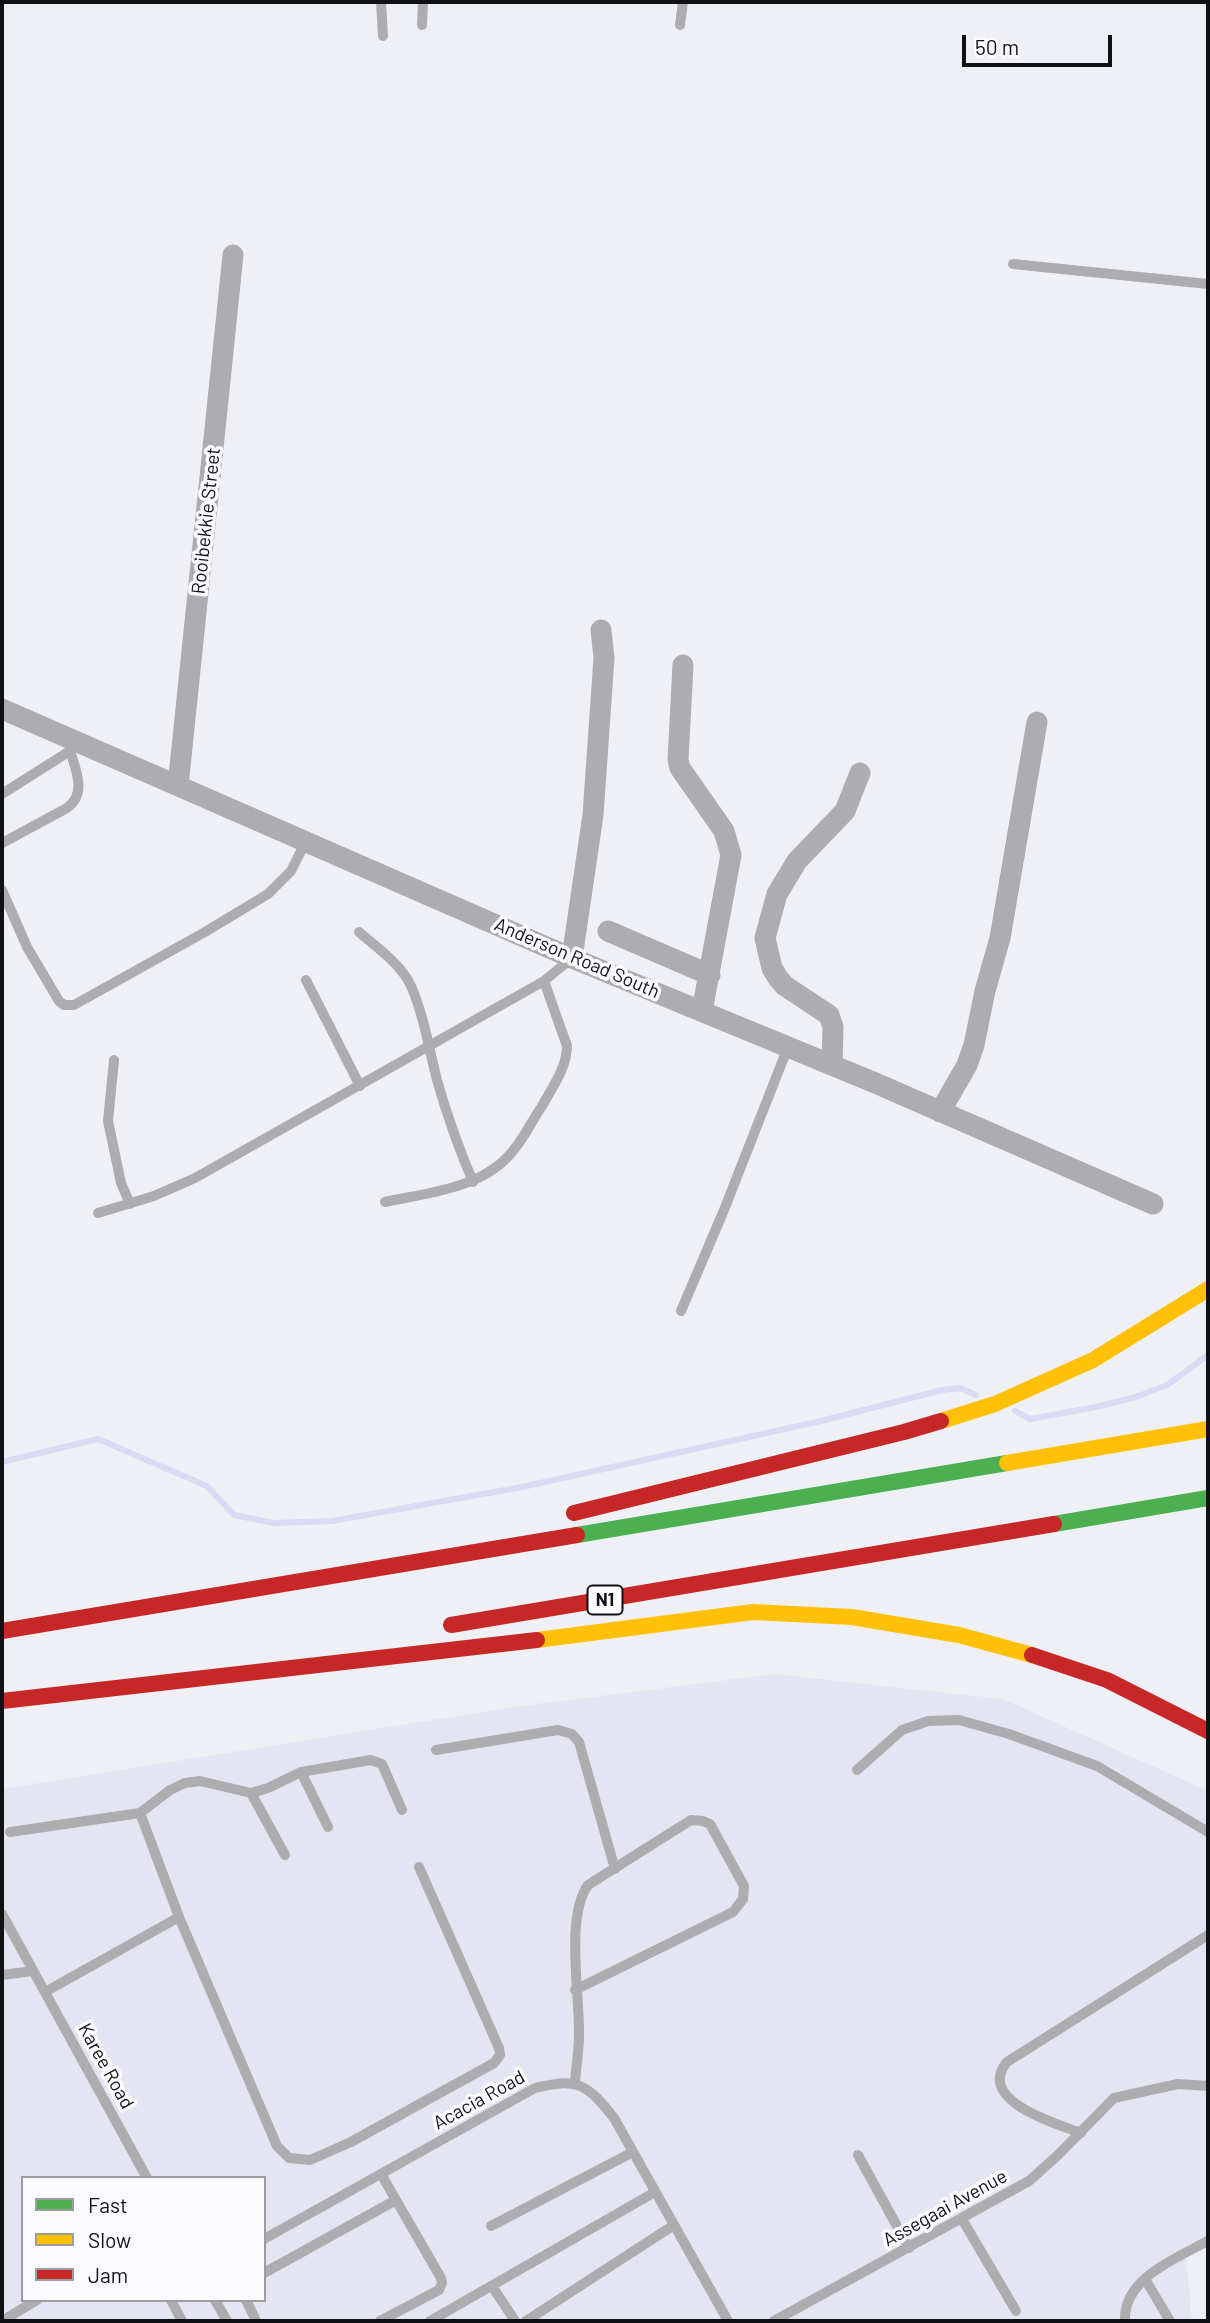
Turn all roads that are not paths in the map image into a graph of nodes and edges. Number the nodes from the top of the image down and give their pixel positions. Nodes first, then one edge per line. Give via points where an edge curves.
1 (380, 2) edge
2 (423, 2) edge
3 (683, 2) edge
4 (422, 25) dead end
5 (680, 25) dead end
6 (383, 36) dead end
7 (233, 255) dead end
8 (1013, 264) dead end
9 (1208, 284) edge
10 (601, 630) dead end
11 (683, 665) dead end
12 (2, 709) edge
13 (1037, 722) dead end
14 (76, 747) junction
15 (860, 773) dead end
16 (178, 786) junction
17 (2, 794) edge
18 (306, 841) junction
19 (2, 844) edge
20 (2, 890) edge
21 (608, 931) dead end
22 (359, 932) dead end
23 (572, 958) junction
24 (710, 975) junction
25 (306, 979) dead end
26 (544, 981) junction
27 (702, 1011) junction
28 (430, 1046) junction
29 (788, 1047) junction
30 (114, 1060) dead end
31 (832, 1065) junction
32 (360, 1086) junction
33 (940, 1112) junction
34 (472, 1182) junction
35 (384, 1202) dead end
36 (130, 1204) junction
37 (1153, 1204) dead end
38 (98, 1213) dead end
39 (1208, 1289) edge
40 (681, 1311) dead end
41 (1208, 1429) edge
42 (1208, 1499) edge
43 (555, 1517) dead end
44 (487, 1534) dead end
45 (259, 1589) junction
46 (440, 1627) dead end
47 (2, 1631) edge
48 (290, 1652) dead end
49 (2, 1701) edge
50 (1208, 1731) edge
51 (436, 1750) dead end
52 (857, 1770) dead end
53 (301, 1772) junction
54 (251, 1793) junction
55 (402, 1810) dead end
56 (140, 1813) junction
57 (328, 1826) dead end
58 (10, 1832) dead end
59 (1208, 1832) edge
60 (285, 1855) dead end
61 (419, 1867) dead end
62 (615, 1869) junction
63 (2, 1914) edge
64 (179, 1917) junction
65 (1208, 1935) edge
66 (33, 1970) junction
67 (2, 1975) edge
68 (575, 1990) junction
69 (45, 1992) junction
70 (575, 2083) junction
71 (1208, 2086) edge
72 (1082, 2133) junction
73 (632, 2152) junction
74 (858, 2155) dead end
75 (381, 2174) junction
76 (147, 2176) edge
77 (655, 2192) junction
78 (396, 2200) junction
79 (962, 2219) junction
80 (674, 2225) junction
81 (491, 2226) dead end
82 (266, 2238) edge
83 (1208, 2241) edge
84 (909, 2248) junction
85 (266, 2272) edge
86 (1145, 2279) junction
87 (492, 2286) junction
88 (34, 2302) edge
89 (172, 2302) edge
90 (216, 2302) edge
91 (247, 2302) edge
92 (1016, 2311) dead end
93 (2, 2321) edge
94 (182, 2321) edge
95 (227, 2321) edge
96 (256, 2321) edge
97 (380, 2321) edge
98 (430, 2321) edge
99 (515, 2321) edge
100 (526, 2321) edge
101 (728, 2321) edge
102 (774, 2321) edge
103 (1125, 2321) edge
104 (1170, 2321) edge

1 - 6 lane
2 - 4 lane
3 - 5 lane
7 - 16 street, Rooibekkie Street
8 - 9 lane
10 - 23 street via 604,658 594,803
11 - 24 street via 680,768 724,831 731,855
12 - 14 street, Anderson Road South
13 - 33 street via 1000,938 974,1045 968,1065
14 - 16 street, Anderson Road South
14 - 17 lane
14 - 19 lane via 75,801
15 - 31 street via 845,811 797,860 777,894 765,938 778,978 829,1015
16 - 18 street, Anderson Road South
18 - 20 lane via 291,871 268,894 74,1005 59,1001 27,947
18 - 23 street, Anderson Road South
21 - 24 street
22 - 28 lane via 411,986
23 - 26 lane
23 - 27 street, Anderson Road South
24 - 27 street
25 - 32 lane
26 - 28 lane
26 - 34 lane via 567,1046 565,1060 516,1149
27 - 29 street, Anderson Road South
28 - 32 lane
28 - 34 lane
29 - 31 street, Anderson Road South
29 - 40 lane
30 - 36 lane via 108,1121
31 - 33 street, Anderson Road South
32 - 36 lane via 195,1178
33 - 37 street, Anderson Road South
34 - 35 lane
36 - 38 lane
39 - 43 highway via 1093,1360 995,1404 904,1432
41 - 45 highway
42 - 46 highway, N1
44 - 45 highway
45 - 47 highway
48 - 49 highway
49 - 50 highway via 753,1612 852,1617 959,1635 1107,1681
51 - 62 lane via 558,1730 572,1734 579,1742
52 - 59 lane via 902,1730 928,1721 959,1720 1097,1766
53 - 54 lane
53 - 55 lane via 380,1761
53 - 57 lane
54 - 56 lane via 200,1781 185,1783
54 - 60 lane
56 - 58 lane
56 - 64 lane
61 - 64 lane via 500,2055 494,2063 363,2136 310,2160 289,2158 277,2146
62 - 68 lane via 588,1885 581,1895
62 - 68 lane via 691,1820 703,1821 710,1824 744,1886 743,1899 733,1912
63 - 66 lane, Karee Road
64 - 69 lane
65 - 72 lane via 1003,2067 1001,2086 1009,2099 1030,2114
66 - 67 lane
66 - 69 lane, Karee Road
68 - 70 lane via 579,2034
69 - 76 lane, Karee Road
70 - 73 lane via 595,2094
70 - 75 lane, Acacia Road via 535,2088
71 - 72 lane, Assegaai Avenue via 1178,2084 1114,2098
72 - 79 lane, Assegaai Avenue via 1029,2181
73 - 77 lane
73 - 81 lane
74 - 84 lane
75 - 78 lane
75 - 82 lane, Acacia Road
77 - 80 lane
77 - 87 lane
78 - 85 lane
78 - 97 lane via 442,2283 439,2290
79 - 84 lane, Assegaai Avenue
79 - 92 lane
80 - 100 lane
80 - 101 lane
83 - 86 lane
84 - 102 lane, Assegaai Avenue
86 - 103 lane via 1132,2294
86 - 104 lane
87 - 98 lane
87 - 99 lane
88 - 93 lane
89 - 94 lane
90 - 95 lane
91 - 96 lane

